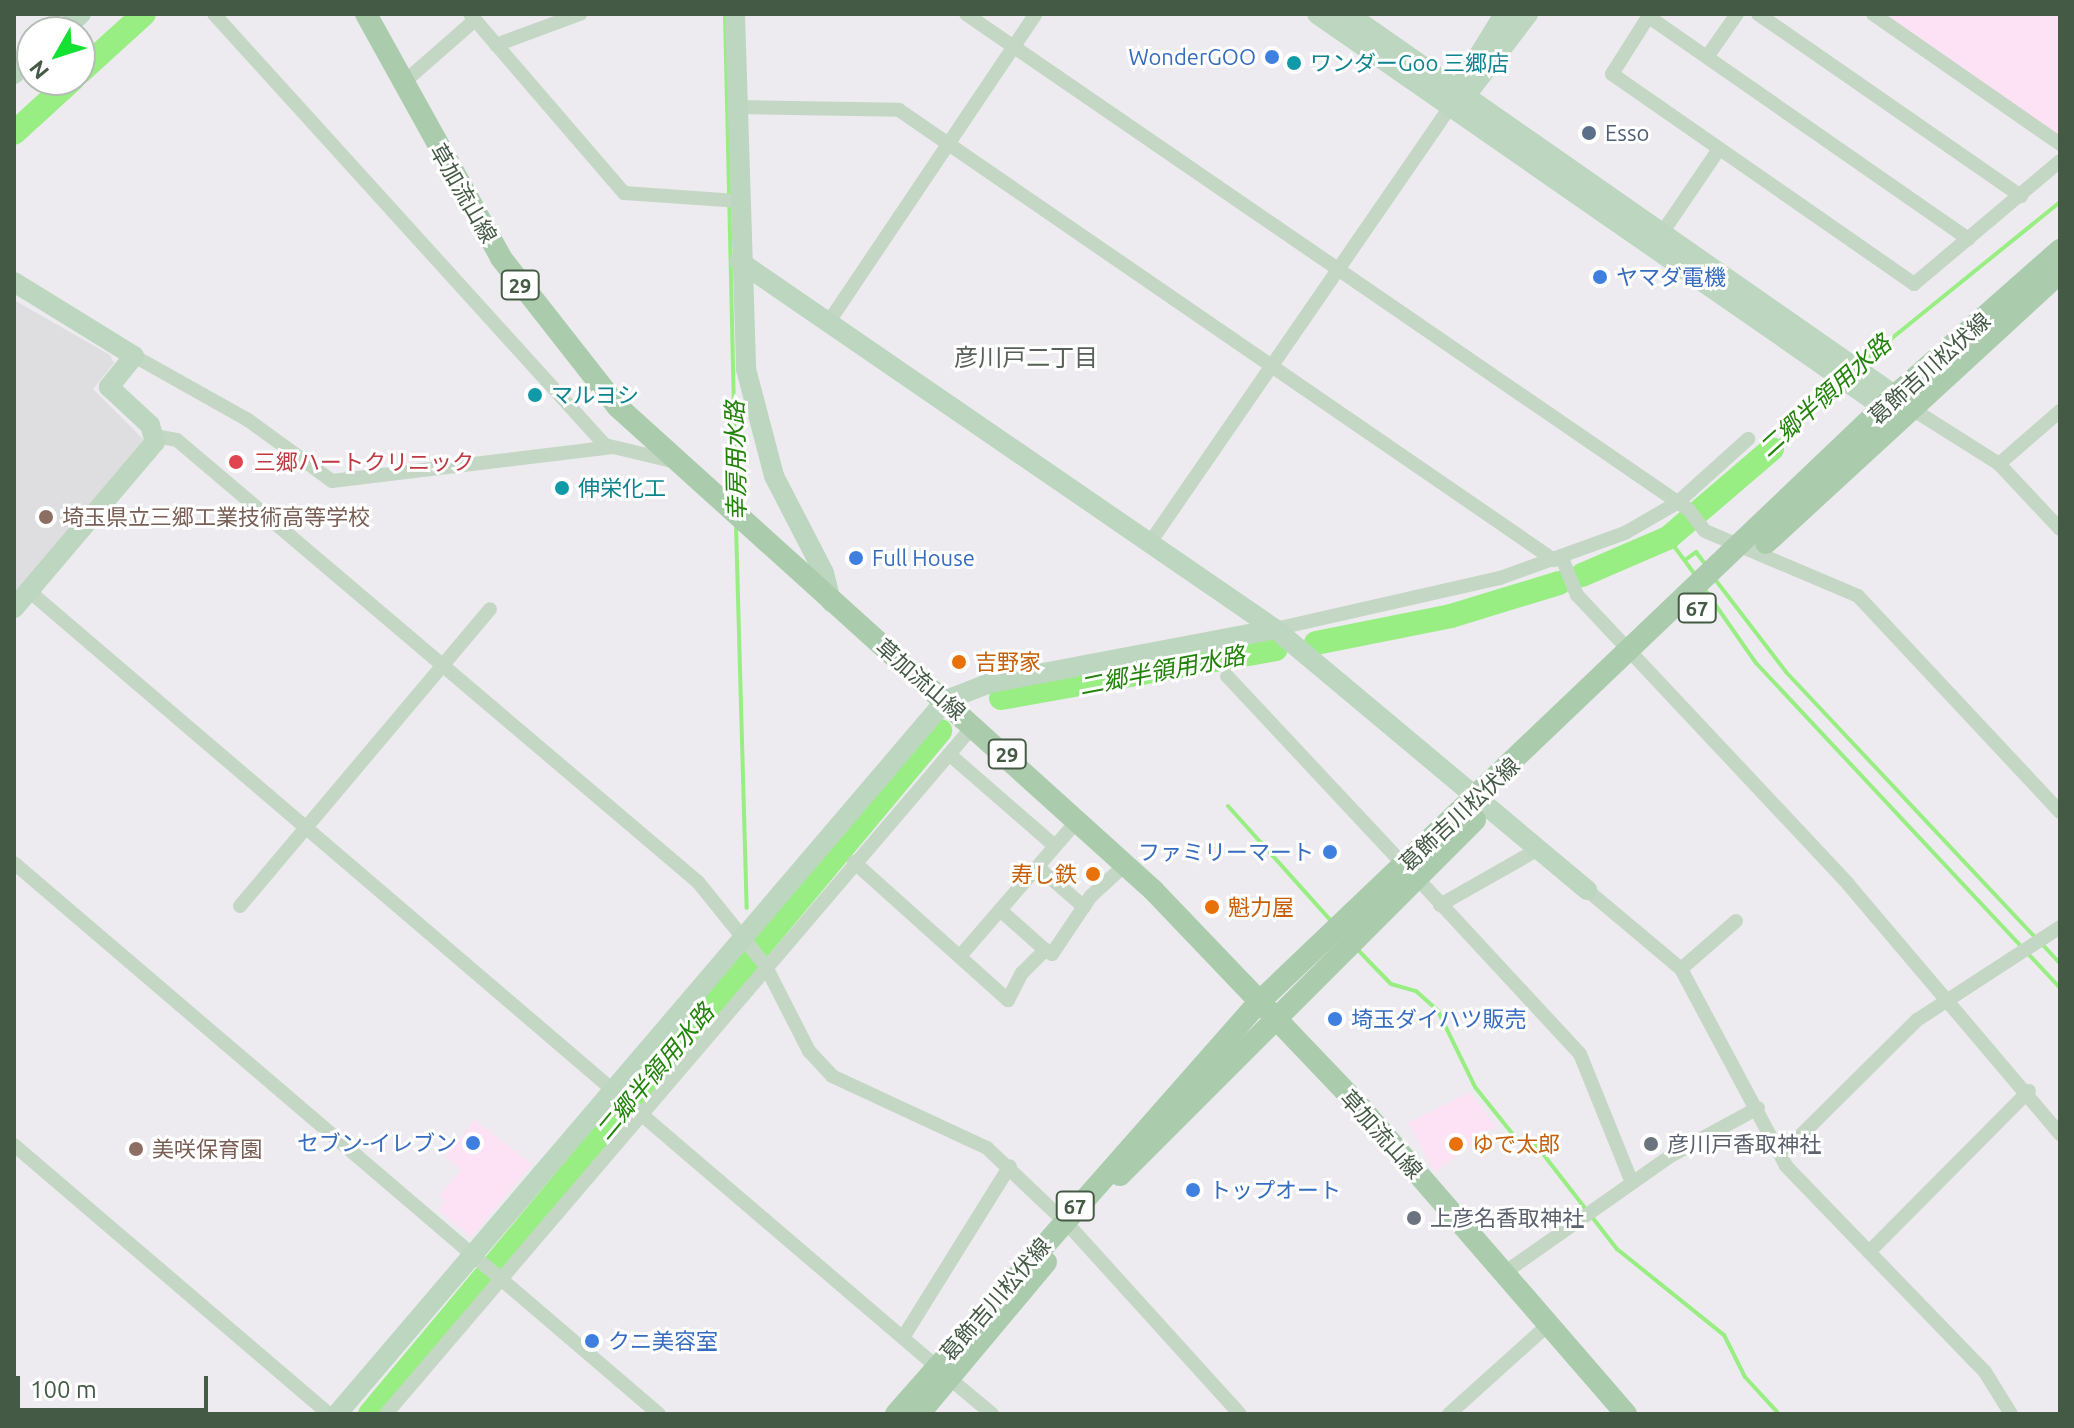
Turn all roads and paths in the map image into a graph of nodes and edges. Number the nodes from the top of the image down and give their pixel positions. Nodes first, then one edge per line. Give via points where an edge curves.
1 (214, 14) edge
2 (366, 14) edge
3 (580, 14) edge
4 (735, 14) edge
5 (966, 14) edge
6 (1036, 14) edge
7 (1317, 14) edge
8 (1348, 14) edge
9 (1504, 14) edge
10 (1528, 14) edge
11 (1737, 14) edge
12 (1758, 14) edge
13 (1873, 14) edge
14 (1650, 15) edge
15 (472, 17) edge
16 (496, 45) junction
17 (1014, 47) junction
18 (1707, 57) junction
19 (403, 83) junction
20 (1462, 91) junction
21 (735, 107) junction
22 (1450, 107) junction
23 (947, 143) junction
24 (2060, 144) edge
25 (1719, 149) junction
26 (2060, 161) edge
27 (2021, 196) junction
28 (729, 201) junction
29 (1664, 230) junction
30 (1969, 239) junction
31 (2060, 250) edge
32 (739, 261) junction
33 (1338, 271) junction
34 (2060, 273) edge
35 (14, 282) edge
36 (828, 323) junction
37 (134, 356) junction
38 (1272, 366) junction
39 (1897, 402) junction
40 (2060, 411) edge
41 (155, 436) junction
42 (1748, 439) dead end
43 (611, 447) junction
44 (672, 461) junction
45 (1999, 464) junction
46 (1683, 507) junction
47 (2060, 529) edge
48 (1149, 544) junction
49 (1746, 551) junction
50 (1558, 559) junction
51 (29, 591) junction
52 (831, 602) junction
53 (14, 608) edge
54 (490, 609) dead end
55 (1275, 629) junction
56 (1635, 657) junction
57 (443, 667) junction
58 (1227, 676) dead end
59 (946, 700) junction
60 (974, 725) junction
61 (949, 754) junction
62 (1481, 804) junction
63 (2060, 812) edge
64 (1079, 819) junction
65 (305, 828) junction
66 (1055, 846) junction
67 (1537, 850) junction
68 (854, 862) junction
69 (14, 863) edge
70 (1126, 864) junction
71 (1038, 867) junction
72 (1411, 872) junction
73 (1587, 890) joint
74 (1440, 905) junction
75 (240, 906) dead end
76 (1084, 907) junction
77 (1000, 910) junction
78 (1736, 921) dead end
79 (2060, 927) edge
80 (743, 946) junction
81 (1045, 950) junction
82 (961, 955) junction
83 (765, 965) junction
84 (1681, 969) junction
85 (1944, 1000) junction
86 (1266, 1008) junction
87 (2029, 1091) junction
88 (628, 1100) junction
89 (1758, 1108) junction
90 (2060, 1134) edge
91 (14, 1145) edge
92 (1781, 1155) junction
93 (1010, 1166) junction
94 (1632, 1183) junction
95 (1068, 1225) junction
96 (1869, 1252) junction
97 (478, 1261) junction
98 (1504, 1273) junction
99 (499, 1278) junction
100 (1549, 1324) junction
101 (904, 1336) junction
102 (943, 1372) junction
103 (329, 1414) edge
104 (337, 1414) edge
105 (386, 1414) edge
106 (659, 1414) edge
107 (896, 1414) edge
108 (919, 1414) edge
109 (992, 1414) edge
110 (1240, 1414) edge
111 (1449, 1414) edge
112 (1626, 1414) edge
113 (2011, 1414) edge

1 - 43 street
2 - 19 main road, 草加流山線 / 29
3 - 16 street
4 - 21 street
5 - 17 street
6 - 17 street
7 - 22 street
8 - 20 street
9 - 20 street
10 - 20 street
11 - 18 street
12 - 27 street
13 - 24 street
14 - 18 street
14 - 25 street via 1612,74
15 - 16 street
15 - 19 street
16 - 28 street via 624,193
17 - 23 street
17 - 33 street
18 - 30 street
19 - 44 main road, 草加流山線 / 29 via 501,258 575,357
20 - 22 street
20 - 29 street
21 - 23 street via 899,110
21 - 28 street
22 - 33 street
22 - 39 street
23 - 36 street
23 - 38 street
25 - 29 street
25 - 30 street via 1914,284
26 - 27 street
27 - 30 street
28 - 32 street
29 - 39 street
31 - 39 main road, 葛飾吉川松伏線 / 67
32 - 36 street
32 - 52 street via 742,341 765,452
33 - 38 street
33 - 46 street
34 - 39 main road, 葛飾吉川松伏線 / 67
35 - 37 street
36 - 48 street
37 - 41 street via 109,387
37 - 43 street via 248,420 332,481
38 - 48 street
38 - 50 street
39 - 45 street
39 - 49 main road, 葛飾吉川松伏線 / 67
40 - 45 street
41 - 51 street
41 - 57 street via 177,440
42 - 46 street
43 - 44 street
44 - 52 main road, 草加流山線 / 29
45 - 47 street
46 - 49 street via 1705,531
46 - 50 street
48 - 55 street
49 - 56 main road, 葛飾吉川松伏線 / 67
49 - 63 street via 1858,596
50 - 55 street
50 - 56 street via 1577,595
51 - 53 street
51 - 65 street
52 - 59 main road, 草加流山線 / 29
54 - 57 street
55 - 59 street via 990,683
55 - 62 street
56 - 62 main road, 葛飾吉川松伏線 / 67
56 - 85 street via 1848,884
57 - 65 street
57 - 80 street via 698,882
58 - 72 street
59 - 60 main road, 草加流山線 / 29
59 - 80 street
60 - 61 street
60 - 64 main road, 草加流山線 / 29
61 - 66 street
61 - 68 street
62 - 67 street
62 - 72 main road, 葛飾吉川松伏線 / 67
64 - 66 street
64 - 70 main road, 草加流山線 / 29
65 - 75 street
65 - 88 street
66 - 71 street
67 - 73 street
67 - 74 street
68 - 82 street
68 - 83 street
69 - 97 street
70 - 76 street
70 - 86 main road, 草加流山線 / 29
71 - 76 street
71 - 77 street
72 - 74 street
72 - 86 main road, 葛飾吉川松伏線 / 67
73 - 84 street
74 - 94 street via 1580,1054
76 - 81 street via 1052,954
77 - 81 street
77 - 82 street
78 - 84 street
79 - 85 street
80 - 83 street
80 - 88 street
81 - 82 street via 1008,1000
83 - 88 street
83 - 93 street via 809,1051 832,1076 987,1148
84 - 89 street
85 - 87 street
85 - 92 street via 1867,1063
86 - 95 main road, 葛飾吉川松伏線 / 67
86 - 98 main road, 草加流山線 / 29
87 - 90 street
87 - 96 street
88 - 97 street
88 - 99 street
88 - 101 street
89 - 92 street
89 - 94 street
91 - 103 street
92 - 96 street
93 - 95 street
93 - 101 street
94 - 98 street
95 - 102 main road, 葛飾吉川松伏線 / 67
95 - 110 street
96 - 113 street via 1985,1372
97 - 99 street
97 - 104 street
98 - 100 main road, 草加流山線 / 29
99 - 105 street
99 - 106 street
100 - 111 street
100 - 112 main road, 草加流山線 / 29
101 - 102 street
102 - 107 main road, 葛飾吉川松伏線 / 67
102 - 108 main road, 葛飾吉川松伏線 / 67
102 - 109 street

